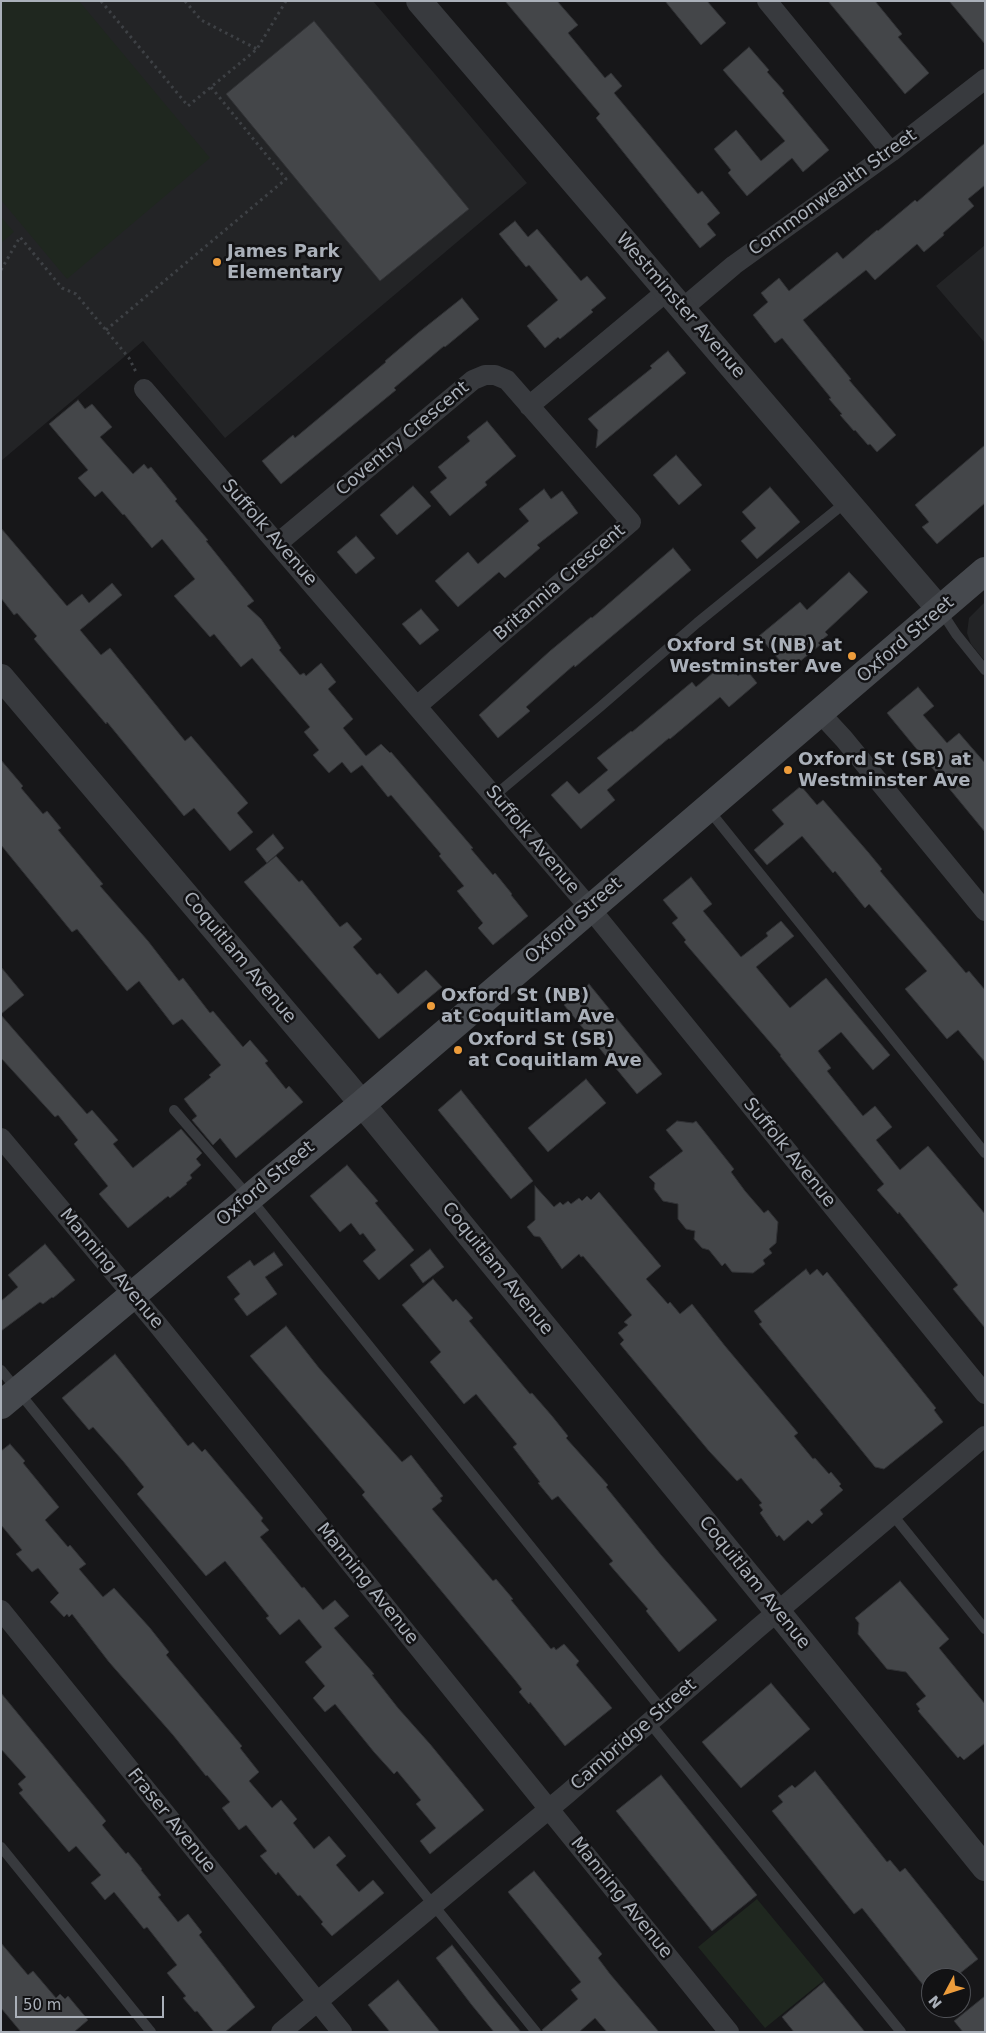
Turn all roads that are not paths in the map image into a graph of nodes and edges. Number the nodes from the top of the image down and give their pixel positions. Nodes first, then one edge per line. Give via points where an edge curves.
1 (419, 1) edge
2 (766, 1) edge
3 (985, 79) edge
4 (891, 152) junction
5 (675, 300) junction
6 (144, 388) road end
7 (529, 406) junction
8 (846, 501) junction
9 (278, 543) junction
10 (985, 571) edge
11 (940, 610) junction
12 (985, 670) edge
13 (1, 677) edge
14 (418, 706) junction
15 (820, 713) junction
16 (494, 796) junction
17 (707, 808) junction
18 (589, 908) junction
19 (985, 911) edge
20 (362, 1104) junction
21 (174, 1110) dead end
22 (1, 1138) edge
23 (985, 1153) edge
24 (250, 1198) junction
25 (133, 1295) junction
26 (7, 1389) edge
27 (985, 1394) edge
28 (985, 1436) edge
29 (892, 1514) junction
30 (1, 1610) edge
31 (777, 1611) junction
32 (985, 1629) edge
33 (656, 1716) junction
34 (548, 1809) junction
35 (1, 1847) edge
36 (985, 1868) edge
37 (433, 1906) junction
38 (318, 2002) junction
39 (151, 2032) edge
40 (281, 2032) edge
41 (342, 2032) edge
42 (536, 2032) edge
43 (729, 2032) edge
44 (901, 2032) edge

1 - 5 street, Westminster Avenue
2 - 4 street
3 - 4 street, Commonwealth Street
4 - 5 street, Commonwealth Street via 734,266
5 - 7 street
5 - 8 street, Westminster Avenue
6 - 9 street, Suffolk Avenue
7 - 9 street, Coventry Crescent via 507,380 495,375 473,380
7 - 14 street, Britannia Crescent via 631,522
8 - 11 street, Westminster Avenue
8 - 16 lane via 697,622
9 - 14 street, Suffolk Avenue
10 - 11 main road, Oxford Street
11 - 12 lane
11 - 15 main road, Oxford Street
13 - 20 street, Coquitlam Avenue
14 - 16 street, Suffolk Avenue
15 - 17 main road, Oxford Street
15 - 19 street
16 - 18 street, Suffolk Avenue
17 - 18 main road, Oxford Street
17 - 23 lane
18 - 20 main road, Oxford Street
18 - 27 street, Suffolk Avenue
20 - 24 main road, Oxford Street
20 - 31 street, Coquitlam Avenue
21 - 24 lane
22 - 25 street, Manning Avenue
24 - 25 main road, Oxford Street
24 - 33 lane
25 - 26 main road, Oxford Street
25 - 34 street, Manning Avenue
26 - 37 lane
28 - 29 street, Cambridge Street
29 - 31 street, Cambridge Street
29 - 32 lane
30 - 38 street, Fraser Avenue
31 - 33 street, Cambridge Street
31 - 36 street, Coquitlam Avenue
33 - 34 street, Cambridge Street
33 - 44 lane
34 - 37 street, Cambridge Street
34 - 43 street, Manning Avenue
35 - 39 lane
37 - 38 street, Cambridge Street
37 - 42 lane
38 - 40 street, Cambridge Street
38 - 41 street, Fraser Avenue

